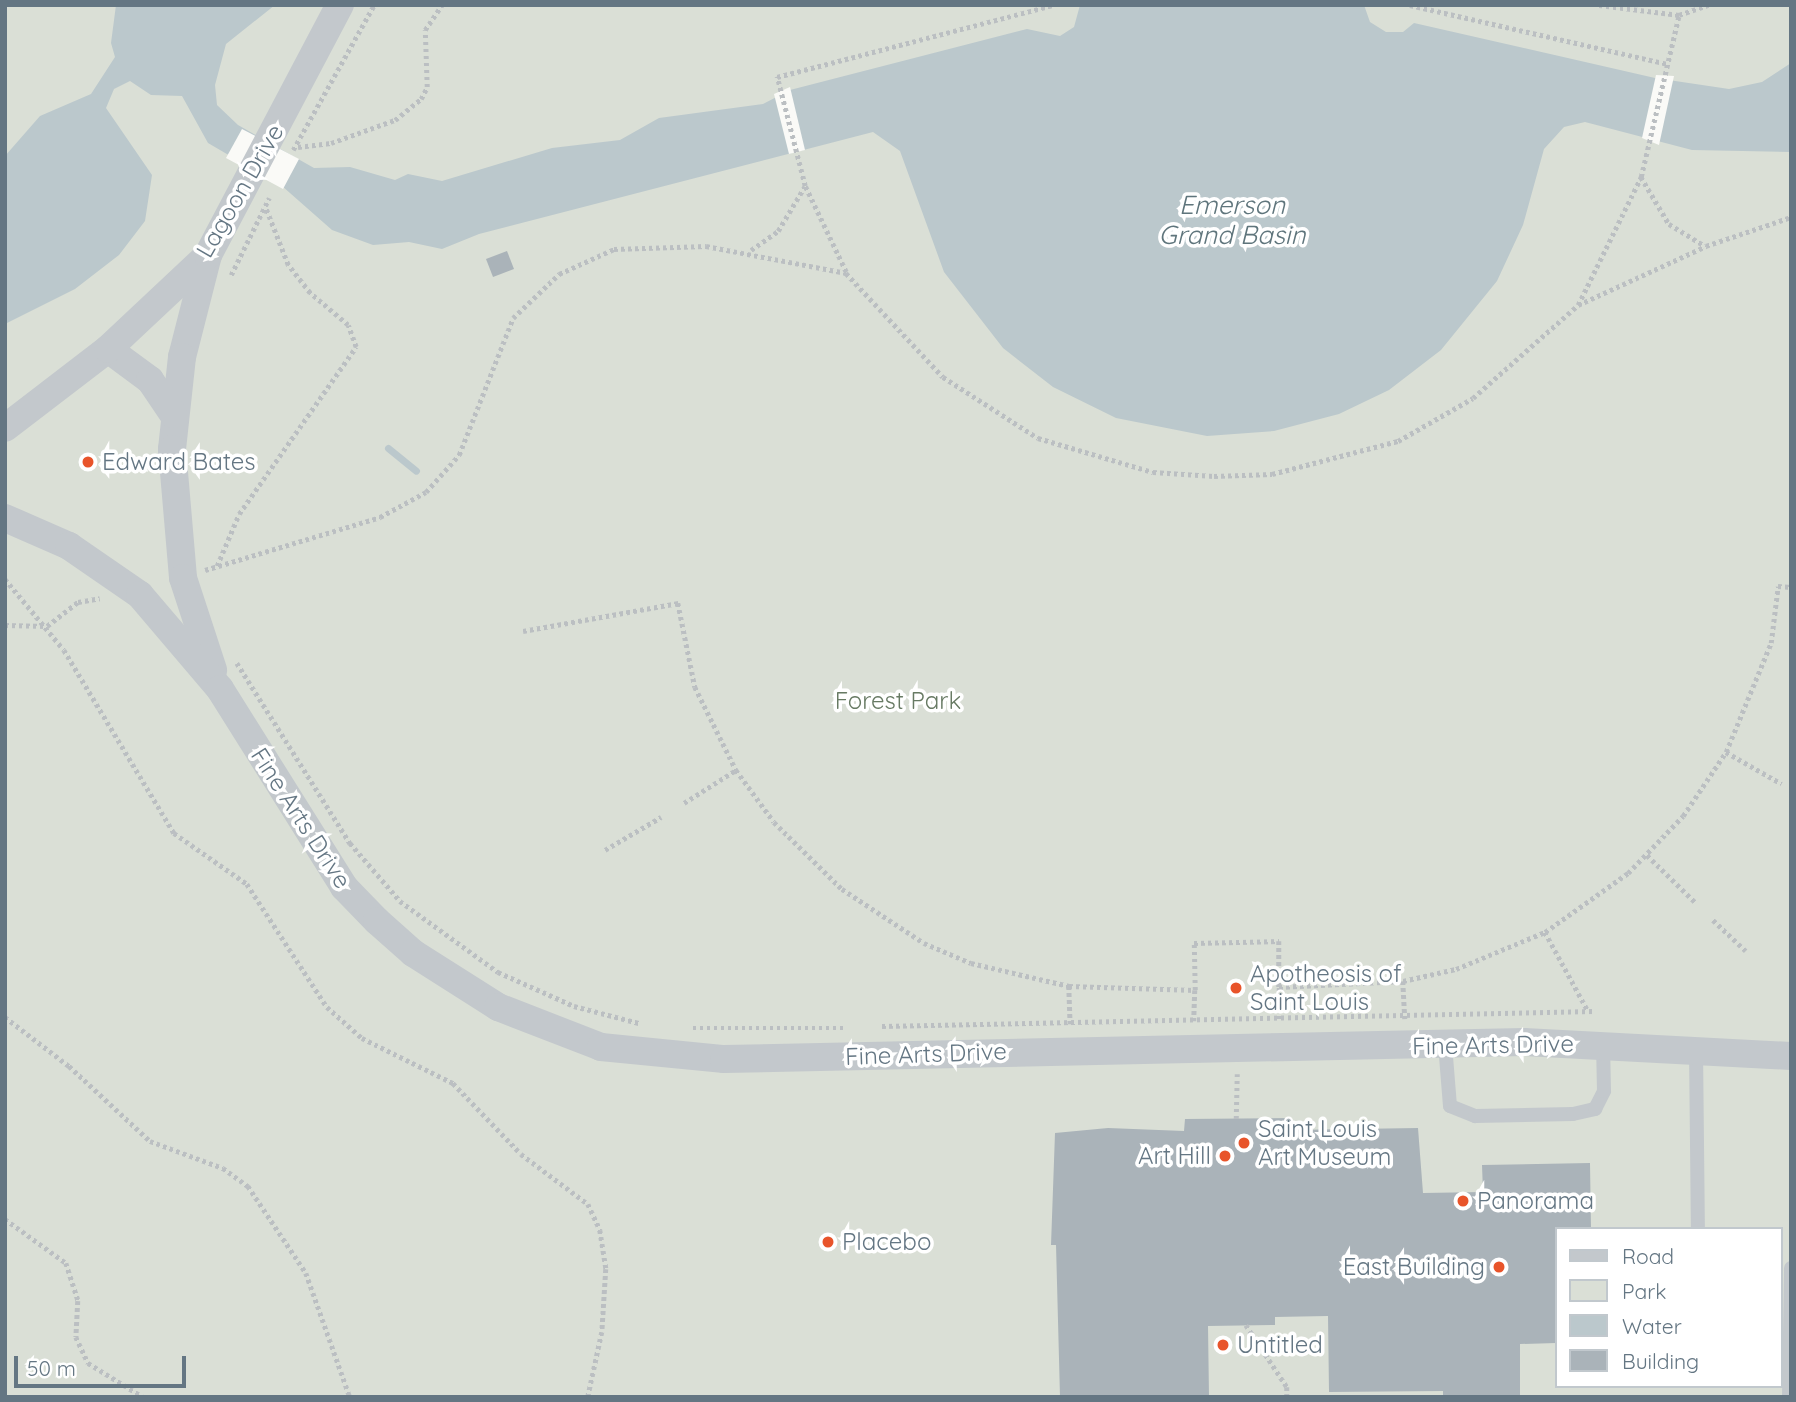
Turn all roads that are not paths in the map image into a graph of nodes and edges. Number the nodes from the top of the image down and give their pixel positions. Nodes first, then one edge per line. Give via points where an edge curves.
1 (341, 5) edge
2 (208, 255) junction
3 (108, 349) junction
4 (173, 414) junction
5 (13, 424) edge
6 (5, 451) edge
7 (5, 497) edge
8 (13, 520) edge
9 (220, 689) junction
10 (1603, 1043) junction
11 (1446, 1044) junction
12 (1696, 1047) junction
13 (1791, 1056) edge
14 (1698, 1227) edge
15 (1791, 1268) edge
16 (1789, 1397) edge

1 - 2 street, Lagoon Drive
2 - 3 street, Lagoon Drive
2 - 4 street, Fine Arts Drive
3 - 4 street via 150,380
3 - 5 street, Lagoon Drive
4 - 9 street, Fine Arts Drive via 174,512 183,578
5 - 6 street
7 - 8 street, Fine Arts Drive
8 - 9 street, Fine Arts Drive via 69,546 140,595
9 - 11 street, Fine Arts Drive via 344,887 377,921 413,953 498,1007 601,1047 724,1059
10 - 11 street, Fine Arts Drive
10 - 11 lane via 1604,1091 1595,1109 1573,1114 1475,1116 1450,1106
10 - 12 street, Fine Arts Drive
12 - 13 street, Fine Arts Drive
12 - 14 lane
15 - 16 lane

